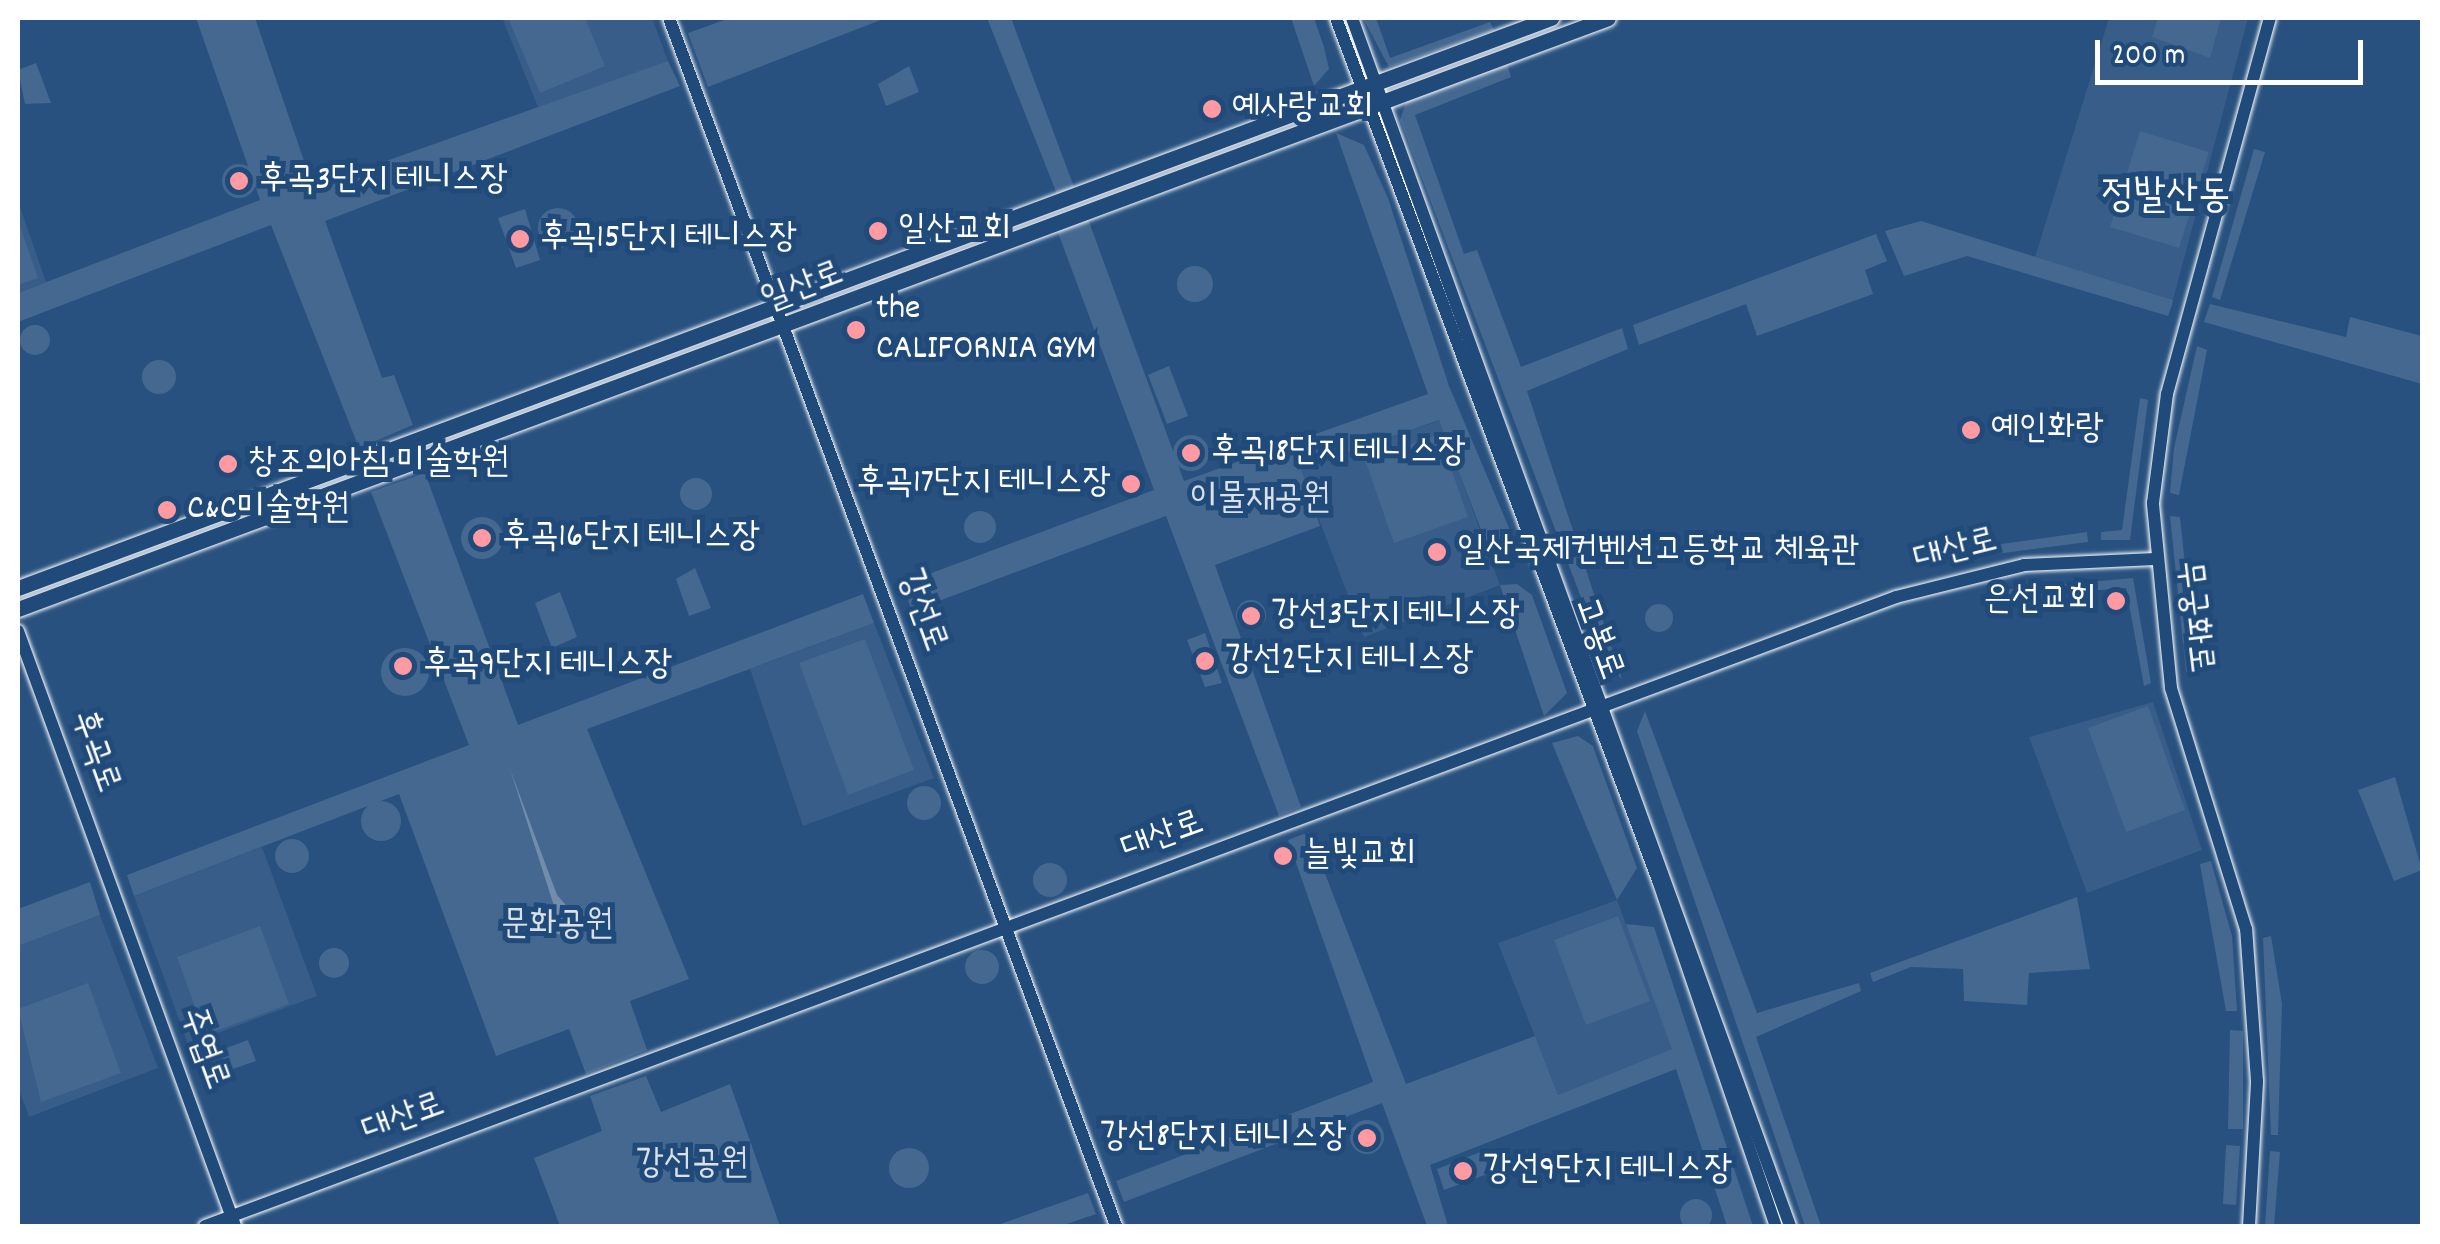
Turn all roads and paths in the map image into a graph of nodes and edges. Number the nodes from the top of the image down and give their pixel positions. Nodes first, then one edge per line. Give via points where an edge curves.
1 (668, 18) edge
2 (1336, 18) edge
3 (1352, 18) edge
4 (1551, 18) edge
5 (1608, 18) edge
6 (2270, 18) edge
7 (1371, 93) junction
8 (778, 308) junction
9 (784, 326) junction
10 (2155, 560) junction
11 (18, 588) edge
12 (18, 609) edge
13 (18, 630) edge
14 (1606, 704) junction
15 (1592, 710) junction
16 (114, 893) joint
17 (1005, 926) junction
18 (233, 1222) edge
19 (205, 1226) edge
20 (1116, 1226) edge
21 (1776, 1226) edge
22 (1790, 1226) edge
23 (2249, 1226) edge

1 - 8 main road, 강선로
2 - 7 main road, 고봉로
3 - 7 main road, 고봉로
4 - 7 main road, 일산로
5 - 7 main road, 일산로
6 - 10 main road, 무궁화로 via 2167,394
7 - 8 main road, 일산로
7 - 9 main road, 일산로
7 - 14 main road, 고봉로
7 - 15 main road, 고봉로
8 - 9 main road, 강선로
8 - 11 main road, 일산로
9 - 12 main road, 일산로
9 - 17 main road, 강선로
10 - 14 main road, 대산로 via 1986,573
10 - 23 main road, 무궁화로 via 2171,688 2246,929 2257,1081
13 - 16 main road, 후곡로
14 - 15 main road, 대산로
14 - 22 main road, 고봉로
15 - 17 main road, 대산로
15 - 21 main road, 고봉로
16 - 18 main road, 주엽로
17 - 18 main road, 대산로
17 - 20 main road, 강선로
18 - 19 main road, 대산로

